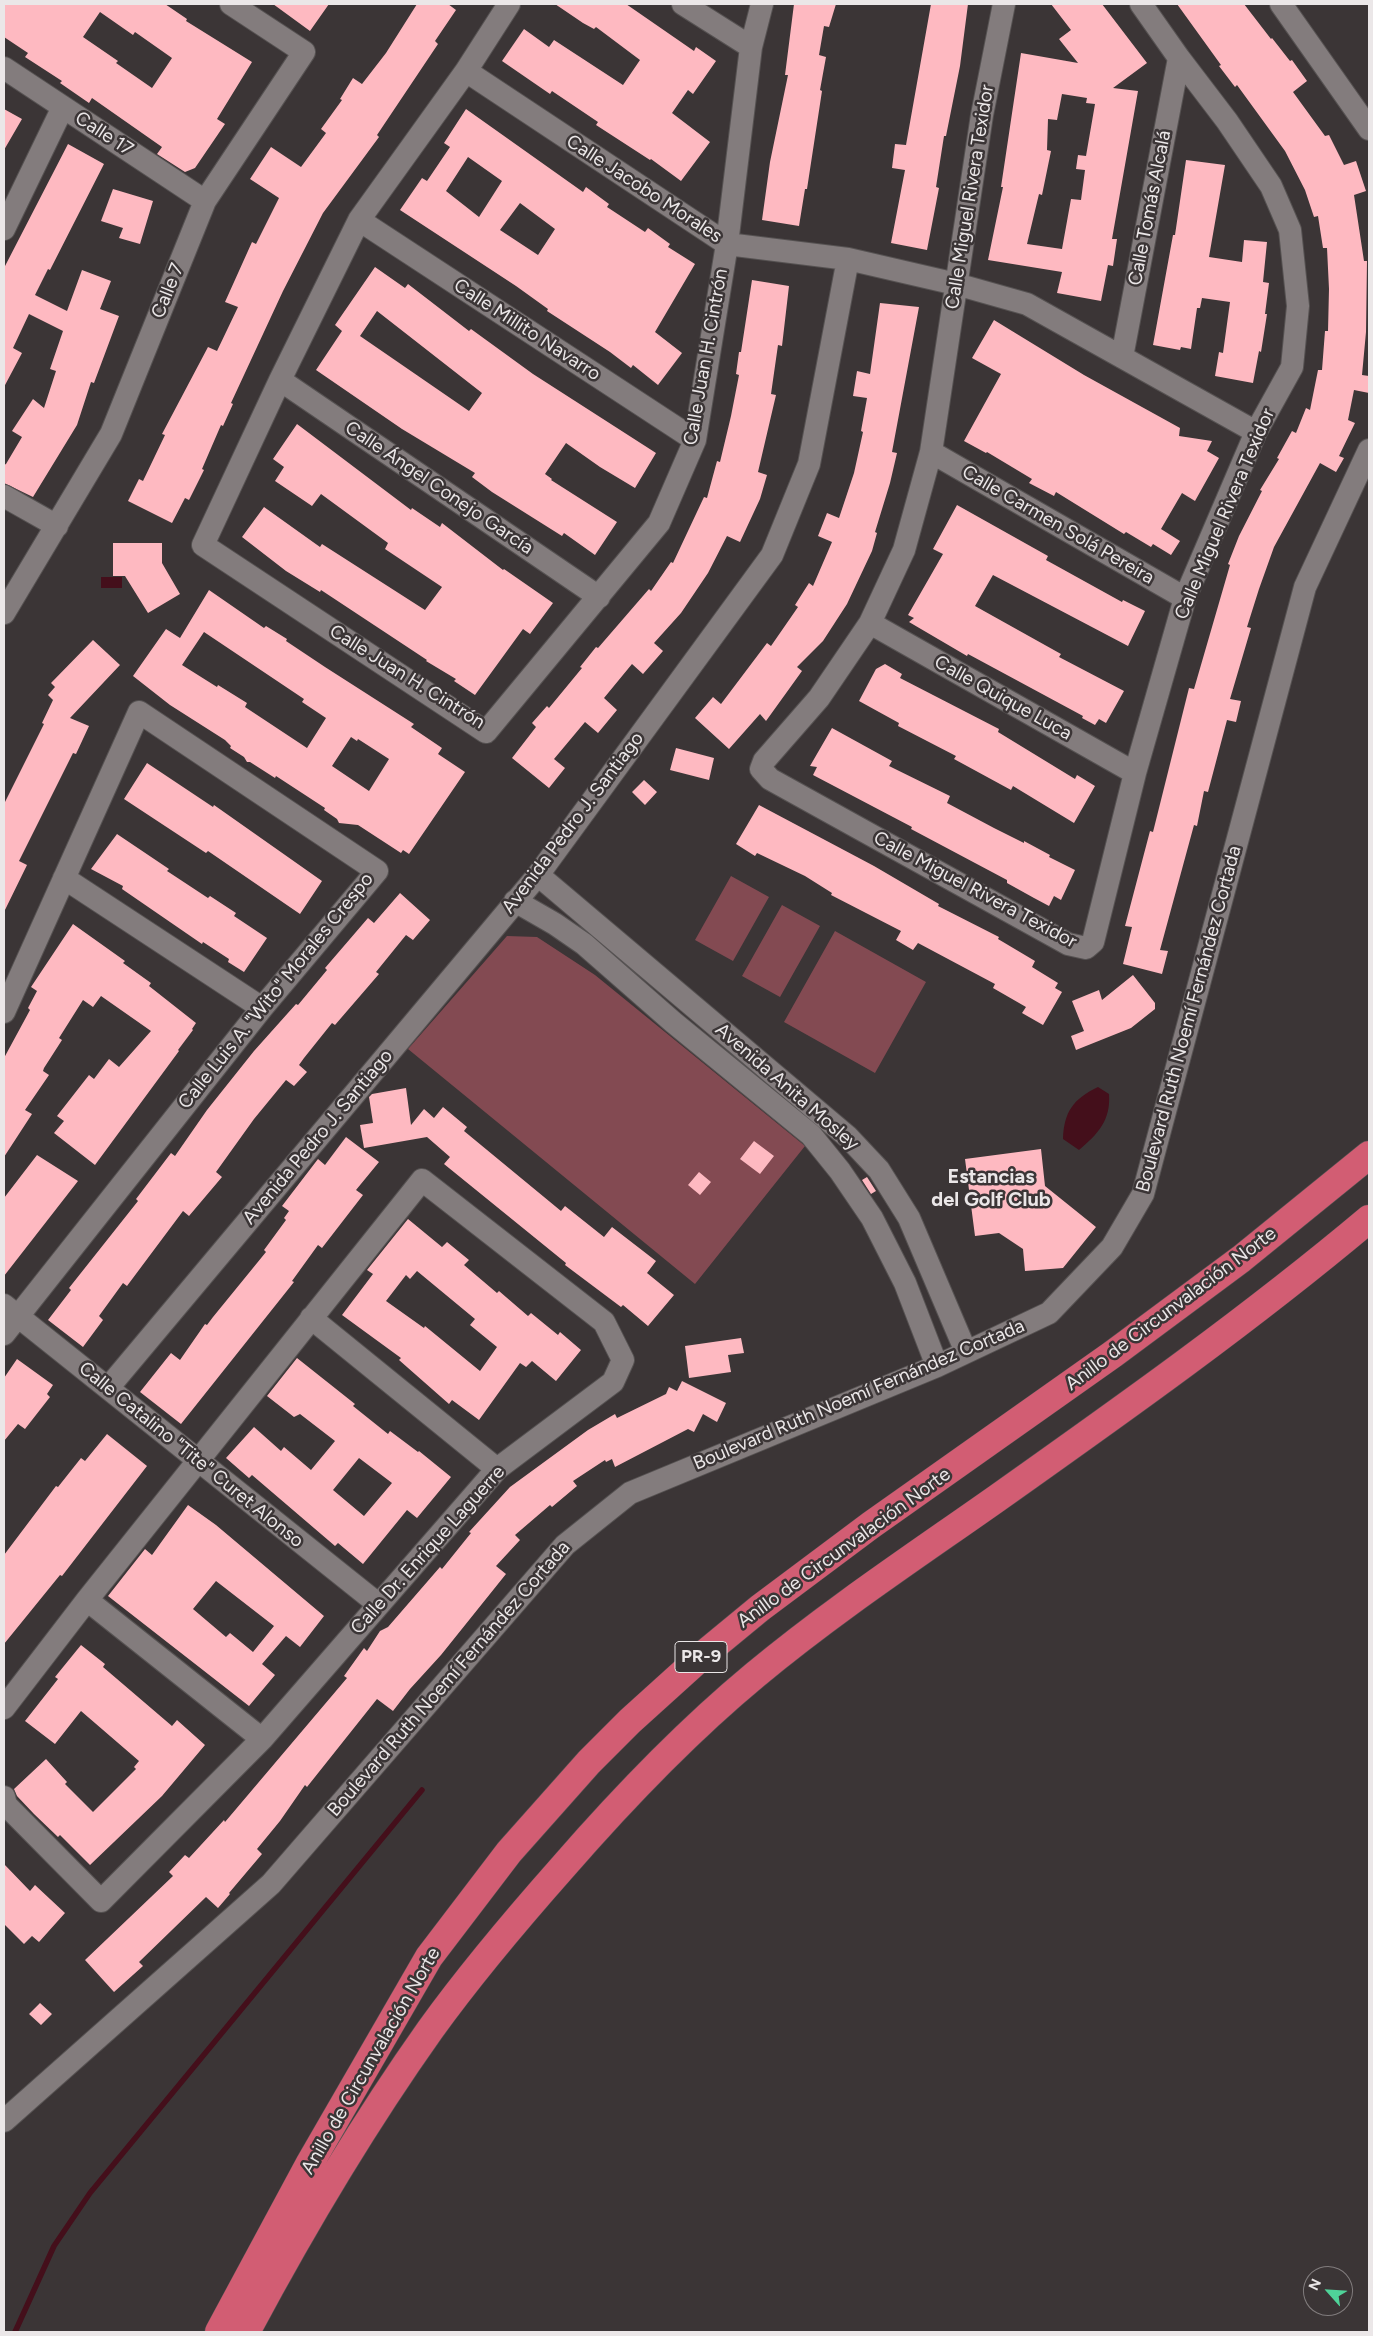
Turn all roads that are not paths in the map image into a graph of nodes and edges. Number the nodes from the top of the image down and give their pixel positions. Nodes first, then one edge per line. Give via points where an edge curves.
1 (232, 4) edge
2 (509, 4) edge
3 (683, 4) edge
4 (762, 4) edge
5 (1004, 4) edge
6 (1141, 4) edge
7 (1281, 4) edge
8 (751, 47) junction
9 (1179, 58) junction
10 (4, 68) edge
11 (466, 71) junction
12 (63, 107) junction
13 (1369, 129) edge
14 (205, 201) junction
15 (359, 220) junction
16 (4, 229) edge
17 (727, 244) junction
18 (848, 259) junction
19 (956, 284) junction
20 (1122, 357) junction
21 (280, 380) junction
22 (1256, 432) junction
23 (695, 440) junction
24 (1369, 450) edge
25 (931, 452) junction
26 (4, 496) edge
27 (57, 526) junction
28 (599, 597) junction
29 (1185, 598) junction
30 (4, 613) edge
31 (870, 623) junction
32 (1135, 773) junction
33 (538, 876) junction
34 (64, 878) junction
35 (515, 900) junction
36 (262, 1008) junction
37 (4, 1012) edge
38 (1369, 1155) edge
39 (1369, 1219) edge
40 (11, 1311) edge
41 (311, 1318) junction
42 (4, 1334) edge
43 (966, 1352) junction
44 (937, 1366) junction
45 (108, 1388) junction
46 (199, 1460) junction
47 (496, 1470) junction
48 (87, 1600) junction
49 (378, 1604) junction
50 (4, 1708) edge
51 (262, 1739) junction
52 (4, 1797) edge
53 (4, 2121) edge
54 (220, 2332) edge
55 (246, 2332) edge

1 - 14 street, Calle 7 via 304,52
2 - 11 street, Calle Juan H. Cintrón
3 - 8 street
4 - 8 street, Calle Juan H. Cintrón
5 - 19 street, Calle Miguel Rivera Texidor via 982,115
6 - 9 street, Calle Miguel Rivera Texidor
7 - 13 street
8 - 17 street, Calle Juan H. Cintrón
9 - 20 street, Calle Tomás Alcalá
9 - 22 street, Calle Miguel Rivera Texidor via 1271,186 1290,230 1298,306 1292,367
10 - 12 street, Calle 17
11 - 15 street, Calle Juan H. Cintrón
11 - 17 street, Calle Jacobo Morales
12 - 14 street, Calle 17
12 - 16 street
14 - 27 street, Calle 7 via 111,434
15 - 21 street, Calle Juan H. Cintrón
15 - 23 street, Calle Millito Navarro
17 - 18 street, Calle Jacobo Morales
17 - 23 street, Calle Juan H. Cintrón
18 - 19 street, Calle Jacobo Morales
18 - 33 street, Avenida Pedro J. Santiago via 809,464 772,555
19 - 20 street, Calle Jacobo Morales via 1027,304
19 - 25 street, Calle Miguel Rivera Texidor
20 - 22 street, Calle Jacobo Morales
21 - 28 street, Calle Ángel Conejo García
21 - 28 street, Calle Juan H. Cintrón via 203,545 486,732
22 - 29 street, Calle Miguel Rivera Texidor
23 - 28 street, Calle Juan H. Cintrón via 659,523
24 - 43 street, Boulevard Ruth Noemí Fernández Cortada via 1305,587 1142,1194 1112,1247 1049,1313
25 - 29 street, Calle Carmen Solá Pereira
25 - 31 street, Calle Miguel Rivera Texidor via 904,550
26 - 27 street
27 - 30 street, Calle 7
29 - 32 street, Calle Miguel Rivera Texidor
31 - 32 street, Calle Quique Luca
31 - 32 street, Calle Miguel Rivera Texidor via 819,698 764,760 761,769 770,779 1068,944 1086,948 1093,942
33 - 35 street, Avenida Pedro J. Santiago
33 - 43 street, Avenida Anita Mosley via 848,1137 879,1170 909,1218
34 - 36 street
34 - 36 street, Calle Luis A. "Wito" Morales Crespo via 140,712 377,871
34 - 37 street, Calle Luis A. "Wito" Morales Crespo
35 - 44 street, Avenida Anita Mosley via 584,944 811,1135 872,1218 906,1283
35 - 45 street, Avenida Pedro J. Santiago
36 - 40 street, Calle Luis A. "Wito" Morales Crespo
38 - 54 highway, Anillo de Circunvalación Norte / PR-9 via 1233,1265 760,1608 703,1655 589,1762 509,1852 430,1957 319,2147
39 - 55 highway, Anillo de Circunvalación Norte / PR-9 via 1135,1399 819,1625 755,1675 654,1767 519,1917 431,2029 329,2188
40 - 42 street, Calle Luis A. "Wito" Morales Crespo
40 - 45 street, Calle Catalino "Tite" Curet Alonso
41 - 46 street, Calle Dr. Enrique Laguerre
41 - 47 street
41 - 47 street, Calle Dr. Enrique Laguerre via 422,1180 604,1322 623,1360 613,1382
43 - 44 street, Boulevard Ruth Noemí Fernández Cortada
44 - 53 street, Boulevard Ruth Noemí Fernández Cortada via 630,1493 572,1539 270,1884
45 - 46 street, Calle Catalino "Tite" Curet Alonso
46 - 48 street, Calle Dr. Enrique Laguerre
46 - 49 street, Calle Catalino "Tite" Curet Alonso
47 - 49 street, Calle Dr. Enrique Laguerre
48 - 50 street, Calle Dr. Enrique Laguerre
48 - 51 street
49 - 51 street, Calle Dr. Enrique Laguerre
51 - 52 street, Calle Dr. Enrique Laguerre via 101,1900 6,1805

